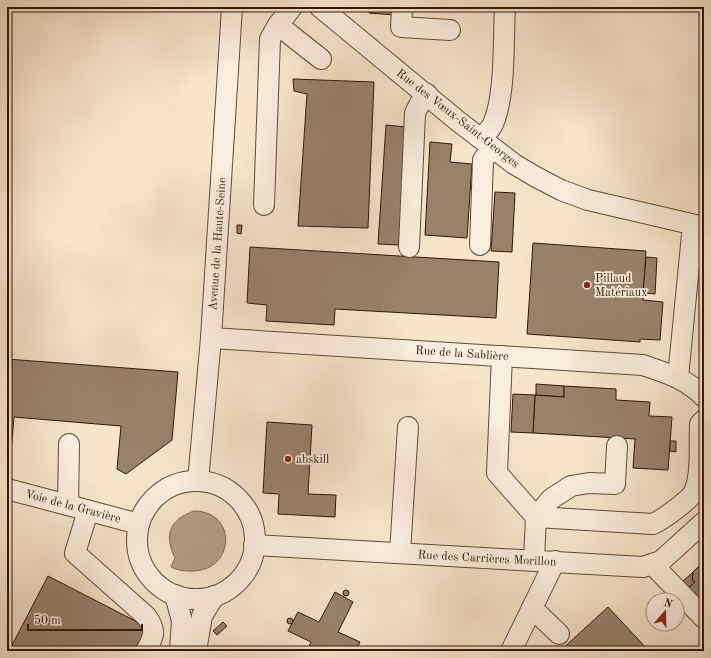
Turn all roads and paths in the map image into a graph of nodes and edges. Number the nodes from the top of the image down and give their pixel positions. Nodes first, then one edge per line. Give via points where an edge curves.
1 (232, 7) edge
2 (292, 7) edge
3 (320, 7) edge
4 (402, 7) edge
5 (505, 7) edge
6 (278, 24) junction
7 (450, 30) dead end
8 (321, 59) dead end
9 (427, 94) junction
10 (487, 143) junction
11 (264, 205) dead end
12 (698, 226) edge
13 (480, 245) dead end
14 (409, 247) dead end
15 (211, 338) junction
16 (502, 356) junction
17 (678, 377) junction
18 (704, 397) edge
19 (704, 420) edge
20 (408, 427) dead end
21 (69, 444) dead end
22 (617, 446) dead end
23 (198, 481) junction
24 (7, 489) edge
25 (68, 505) junction
26 (88, 511) junction
27 (536, 517) junction
28 (139, 524) junction
29 (701, 530) edge
30 (254, 545) junction
31 (400, 552) junction
32 (534, 560) junction
33 (555, 561) junction
34 (654, 565) junction
35 (175, 595) junction
36 (214, 596) junction
37 (532, 608) junction
38 (704, 618) edge
39 (559, 634) dead end
40 (146, 651) edge
41 (180, 651) edge
42 (196, 651) edge
43 (511, 651) edge

1 - 15 street, Avenue de la Haute-Seine
2 - 6 street
3 - 9 street, Rue des Vœux-Saint-Georges
4 - 7 street via 401,27
5 - 10 street via 501,93
6 - 8 street
6 - 11 street via 270,39
9 - 10 street, Rue des Vœux-Saint-Georges
9 - 14 street via 415,113
10 - 12 street, Rue des Vœux-Saint-Georges via 520,167 561,190 588,200
10 - 13 street via 483,160
12 - 17 street
15 - 16 street, Rue de la Sablière
15 - 23 street, Avenue de la Haute-Seine
16 - 17 street, Rue de la Sablière via 643,364
16 - 27 street via 497,473
17 - 18 street, Rue de la Sablière via 694,386
19 - 27 street via 700,424 697,483 693,494 663,519 653,524
20 - 31 street
21 - 25 street
22 - 27 street via 615,484 589,483 571,486 551,499
23 - 28 street via 184,482 164,490 149,504
23 - 30 street via 219,486 244,506 251,520
24 - 25 street, Voie de la Gravière
25 - 26 street, Voie de la Gravière
26 - 28 street, Voie de la Gravière
26 - 40 street via 75,553 153,625 152,639
27 - 32 street
28 - 35 street via 137,549 143,566 153,581
29 - 34 street
30 - 31 street, Rue des Carrières Morillon
30 - 36 street via 250,563 242,577 229,589
31 - 32 street, Rue des Carrières Morillon
32 - 33 street, Rue des Carrières Morillon
33 - 34 street, Rue des Carrières Morillon via 643,567
33 - 37 street
34 - 38 street
35 - 36 street via 194,599
35 - 41 street via 182,621
36 - 42 street via 202,616
37 - 39 street
37 - 43 street

